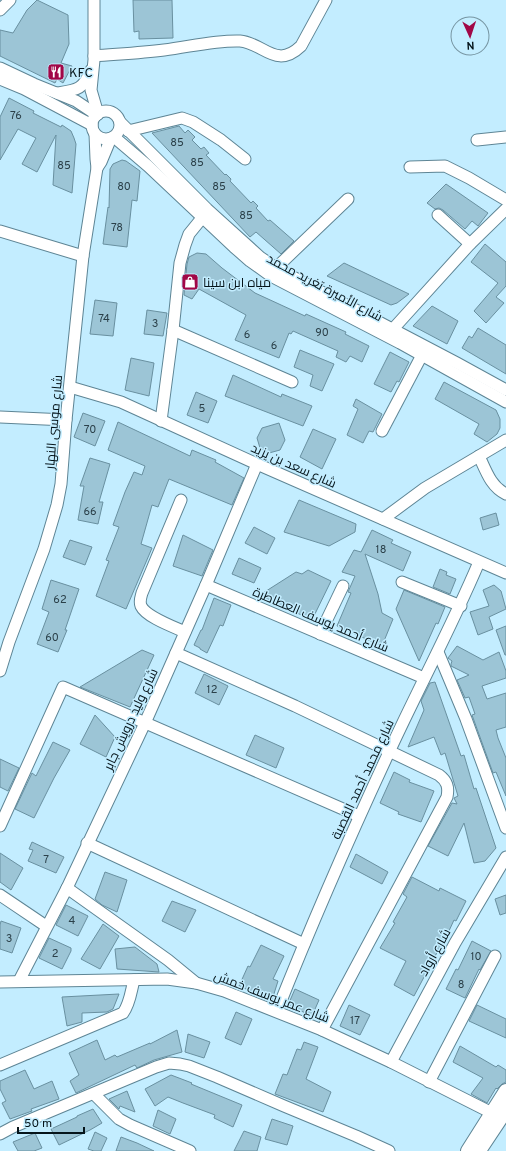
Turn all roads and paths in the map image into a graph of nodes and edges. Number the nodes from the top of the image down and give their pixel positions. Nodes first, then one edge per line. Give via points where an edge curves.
1 (10, 0) edge
2 (94, 0) edge
3 (326, 0) edge
4 (0, 10) edge
5 (94, 58) junction
6 (0, 68) edge
7 (0, 79) edge
8 (56, 93) junction
9 (100, 113) junction
10 (120, 122) junction
11 (94, 129) junction
12 (128, 131) junction
13 (113, 137) junction
14 (506, 137) edge
15 (477, 140) dead end
16 (245, 159) dead end
17 (410, 167) dead end
18 (97, 168) junction
19 (348, 199) dead end
20 (506, 200) edge
21 (506, 209) edge
22 (438, 216) dead end
23 (202, 218) junction
24 (0, 231) edge
25 (470, 244) junction
26 (83, 256) junction
27 (276, 268) junction
28 (393, 329) junction
29 (173, 330) junction
30 (422, 355) junction
31 (292, 382) dead end
32 (70, 387) junction
33 (506, 390) edge
34 (506, 402) edge
35 (0, 417) edge
36 (66, 420) junction
37 (161, 421) junction
38 (382, 431) dead end
39 (506, 432) edge
40 (506, 440) edge
41 (496, 446) junction
42 (479, 456) junction
43 (257, 464) junction
44 (506, 494) edge
45 (181, 500) dead end
46 (383, 519) junction
47 (480, 562) junction
48 (506, 573) edge
49 (402, 582) dead end
50 (206, 585) junction
51 (343, 586) dead end
52 (460, 606) junction
53 (185, 632) junction
54 (320, 634) junction
55 (438, 652) junction
56 (176, 653) junction
57 (0, 671) edge
58 (424, 678) junction
59 (145, 722) junction
60 (389, 752) junction
61 (359, 816) junction
62 (0, 826) edge
63 (506, 828) edge
64 (87, 843) junction
65 (506, 857) edge
66 (67, 888) junction
67 (0, 896) edge
68 (46, 926) junction
69 (304, 944) junction
70 (495, 956) dead end
71 (134, 980) junction
72 (19, 981) junction
73 (0, 982) edge
74 (196, 983) junction
75 (277, 1011) junction
76 (322, 1030) junction
77 (391, 1062) junction
78 (0, 1065) edge
79 (429, 1082) junction
80 (506, 1091) edge
81 (94, 1094) junction
82 (506, 1110) edge
83 (492, 1113) junction
84 (0, 1134) edge
85 (190, 1151) edge
86 (389, 1151) edge
87 (468, 1151) edge
88 (478, 1151) edge

1 - 4 street
2 - 5 street
3 - 5 street via 301,46 290,54 277,56 254,45 232,41
5 - 8 street via 81,87
5 - 9 street via 91,90
6 - 8 street
7 - 11 street via 30,92
8 - 9 street
9 - 10 street via 112,113
9 - 11 street via 95,118
10 - 12 street, شارع الأميرة تغريد محمد
10 - 13 street via 119,130
11 - 13 street via 101,138
11 - 18 street, شارع موسى النهار
12 - 16 street via 182,118 221,140
12 - 27 street, شارع الأميرة تغريد محمد via 207,209 260,258
13 - 18 street, شارع موسى النهار
13 - 23 street, شارع الأميرة تغريد محمد via 148,166
14 - 15 street
17 - 20 street via 444,166
18 - 26 street, شارع موسى النهار
19 - 27 street
21 - 25 street
22 - 25 street
23 - 29 street via 189,234 180,263
23 - 30 street, شارع الأميرة تغريد محمد via 250,261 271,276
24 - 26 street
25 - 28 street
26 - 32 street, شارع موسى النهار
27 - 28 street, شارع الأميرة تغريد محمد
28 - 33 street, شارع الأميرة تغريد محمد
29 - 31 street
29 - 37 street
30 - 34 street, شارع الأميرة تغريد محمد
30 - 38 street
32 - 36 street, شارع موسى النهار
32 - 37 street, شارع سعد بن يزيد via 121,402
35 - 36 street
36 - 57 street, شارع موسى النهار via 57,506
37 - 43 street, شارع سعد بن يزيد
39 - 41 street
40 - 41 street
41 - 42 street
42 - 44 street via 492,484
42 - 46 street via 426,488
43 - 46 street, شارع سعد بن يزيد
43 - 50 street, شارع وليد درويش جابر
45 - 53 street via 140,602 143,609 153,616
46 - 47 street, شارع سعد بن يزيد
47 - 48 street, شارع سعد بن يزيد
47 - 52 street, شارع محمد أحمد القصبة
49 - 52 street
50 - 53 street, شارع وليد درويش جابر
50 - 54 street, شارع أحمد يوسف العطاطرة
51 - 54 street
52 - 55 street, شارع محمد أحمد القصبة
53 - 56 street, شارع وليد درويش جابر
54 - 58 street, شارع أحمد يوسف العطاطرة
55 - 58 street, شارع محمد أحمد القصبة
55 - 63 street
56 - 59 street, شارع وليد درويش جابر
56 - 60 street via 295,706
58 - 60 street, شارع محمد أحمد القصبة
59 - 61 street
59 - 62 street via 63,687
59 - 64 street, شارع وليد درويش جابر
60 - 61 street, شارع محمد أحمد القصبة
60 - 76 street via 444,778 448,785 447,797
61 - 69 street, شارع محمد أحمد القصبة
64 - 66 street, شارع وليد درويش جابر
64 - 69 street
65 - 77 street, شارع أرواد via 455,942
66 - 68 street, شارع وليد درويش جابر
66 - 74 street
67 - 68 street
68 - 72 street, شارع وليد درويش جابر
69 - 75 street, شارع محمد أحمد القصبة
70 - 79 street
71 - 72 street, شارع عمر يوسف خمش
71 - 74 street, شارع عمر يوسف خمش via 167,979
71 - 78 street via 126,1009 122,1013
72 - 73 street, شارع عمر يوسف خمش
74 - 75 street, شارع عمر يوسف خمش
75 - 76 street, شارع عمر يوسف خمش
76 - 77 street, شارع عمر يوسف خمش
77 - 79 street, شارع عمر يوسف خمش
79 - 83 street, شارع عمر يوسف خمش
80 - 83 main road
81 - 84 street
81 - 85 street via 118,1119
81 - 86 street via 156,1067 169,1063 180,1064 217,1077
82 - 88 main road
83 - 87 main road

